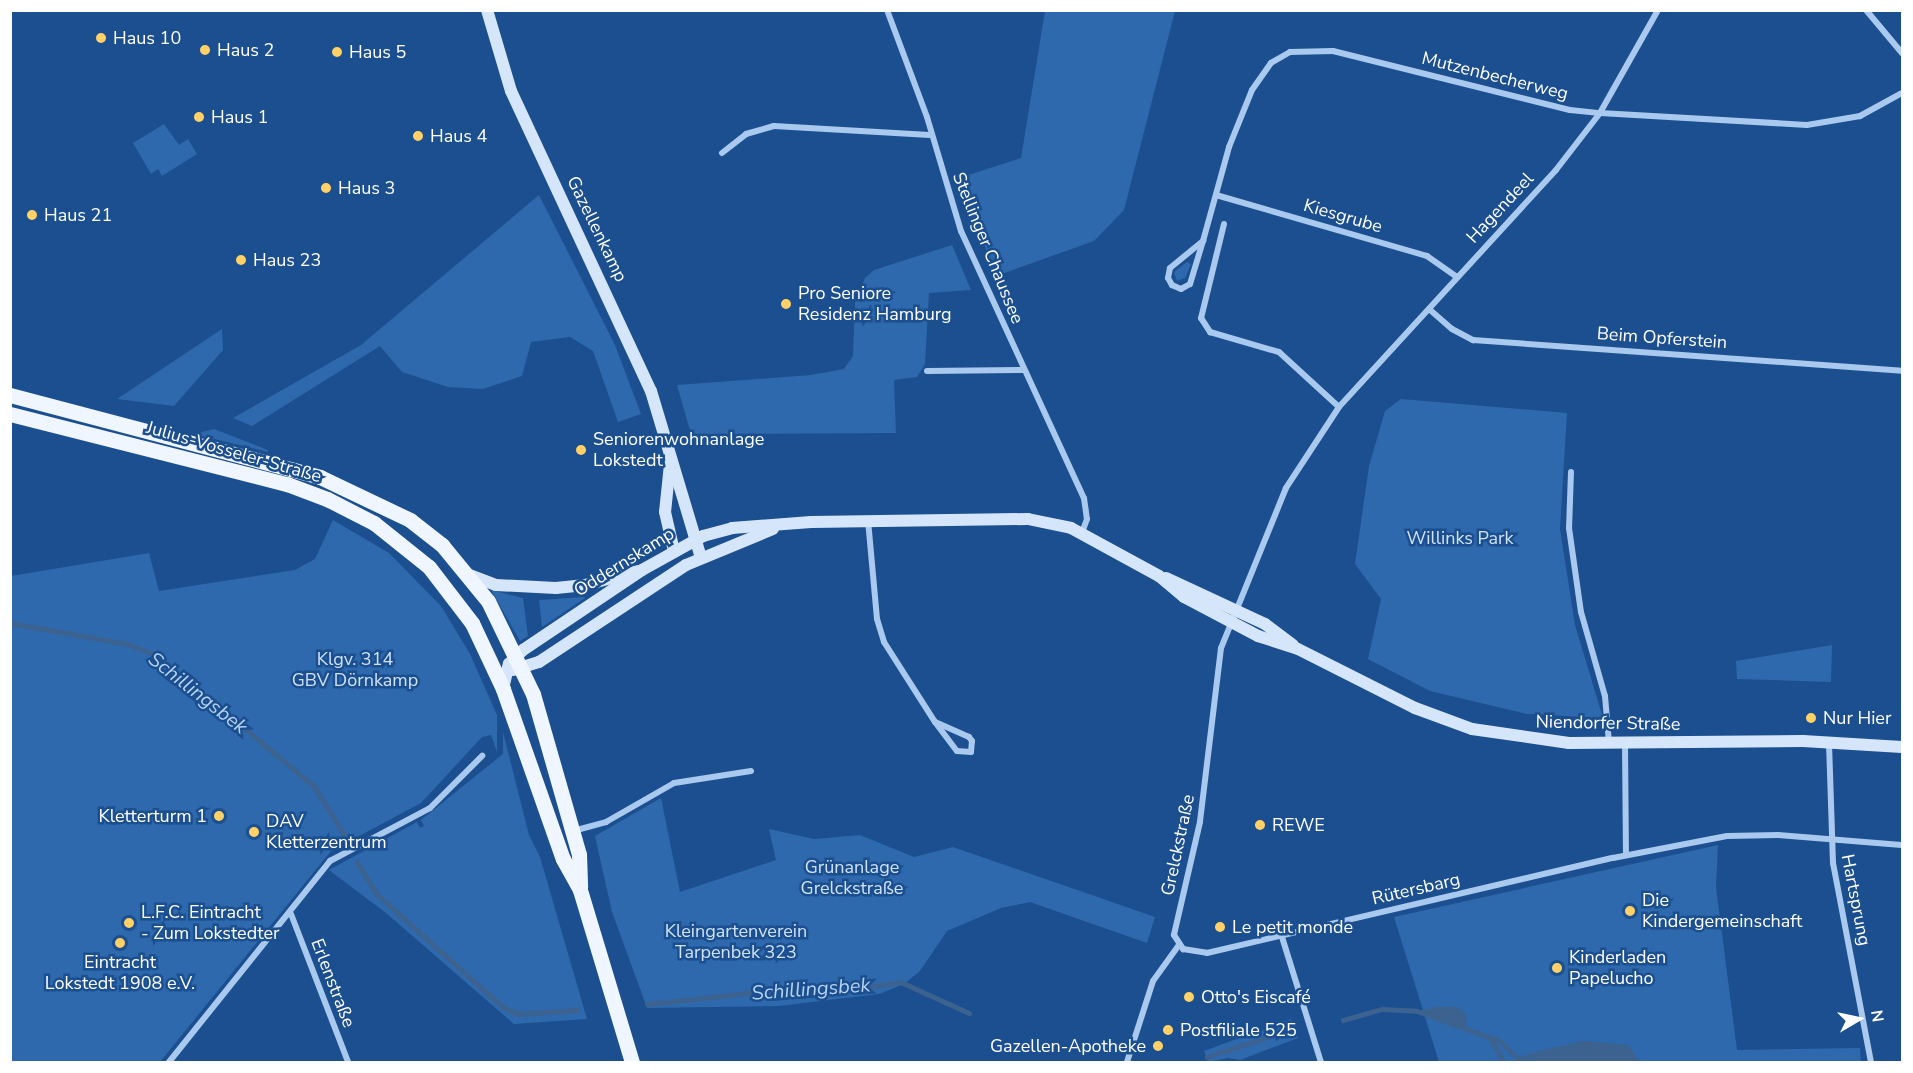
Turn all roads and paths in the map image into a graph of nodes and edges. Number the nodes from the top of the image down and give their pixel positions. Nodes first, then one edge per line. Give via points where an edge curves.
1 (487, 10) edge
2 (887, 10) edge
3 (1658, 10) edge
4 (1866, 10) edge
5 (1902, 53) edge
6 (1902, 93) edge
7 (1600, 113) junction
8 (930, 135) junction
9 (722, 153) dead end
10 (1216, 195) junction
11 (1224, 224) dead end
12 (1203, 241) junction
13 (1457, 277) junction
14 (1429, 309) junction
15 (1024, 370) junction
16 (927, 371) dead end
17 (1902, 371) edge
18 (10, 395) edge
19 (1339, 407) junction
20 (10, 414) edge
21 (670, 464) junction
22 (1571, 472) dead end
23 (868, 520) junction
24 (779, 526) junction
25 (1082, 533) junction
26 (694, 540) junction
27 (674, 551) junction
28 (701, 558) junction
29 (642, 570) junction
30 (470, 575) junction
31 (1234, 616) junction
32 (519, 662) junction
33 (492, 663) junction
34 (506, 669) junction
35 (503, 689) junction
36 (935, 722) junction
37 (1828, 742) junction
38 (1609, 744) junction
39 (1625, 744) junction
40 (1902, 747) edge
41 (482, 756) dead end
42 (751, 771) dead end
43 (572, 831) junction
44 (1830, 839) junction
45 (1902, 845) edge
46 (1626, 855) junction
47 (580, 890) junction
48 (291, 914) junction
49 (1282, 937) junction
50 (1179, 945) junction
51 (169, 1062) edge
52 (348, 1062) edge
53 (632, 1062) edge
54 (1127, 1062) edge
55 (1321, 1062) edge
56 (1871, 1062) edge

1 - 21 main road, Gazellenkamp via 512,91 639,360 662,423
2 - 8 street, Stellinger Chaussee
3 - 7 street, Hagendeel
4 - 5 street
6 - 7 street, Mutzenbecherweg via 1860,116 1803,125
7 - 10 street, Mutzenbecherweg via 1570,110 1333,51 1290,52 1271,63 1252,90 1236,127
7 - 13 street, Hagendeel via 1556,170
8 - 9 street via 784,125 752,131
8 - 15 street, Stellinger Chaussee via 961,231
10 - 12 street, Mutzenbecherweg
10 - 13 street, Kiesgrube via 1427,255
11 - 19 street via 1201,318 1210,332 1279,352
12 - 12 street, Mutzenbecherweg via 1190,284 1181,289 1172,285 1168,278 1170,268
13 - 14 street, Hagendeel
14 - 17 street, Beim Opferstein via 1452,329 1473,340
14 - 19 street, Hagendeel
15 - 16 street
15 - 25 street, Stellinger Chaussee via 1084,498 1087,519
18 - 30 main road, Julius-Vosseler-Straße via 320,477 411,520
19 - 31 street, Hagendeel via 1286,488
20 - 33 main road, Julius-Vosseler-Straße via 287,484 351,510 405,545 440,579 472,623
21 - 26 main road, Gazellenkamp via 680,483
21 - 27 main road, Gazellenkamp via 665,512
22 - 38 street via 1569,528 1581,612 1605,696
23 - 24 main road, Oddernskamp
23 - 25 main road, Oddernskamp via 1028,519 1057,523
23 - 36 street via 880,631
24 - 26 main road, Oddernskamp via 732,528
24 - 28 main road, Oddernskamp
25 - 31 main road, Oddernskamp
26 - 27 main road, Oddernskamp
26 - 28 main road, Gazellenkamp
27 - 28 main road
27 - 29 main road, Oddernskamp
28 - 32 main road, Oddernskamp
29 - 30 main road via 556,588 496,585
29 - 32 main road, Oddernskamp
30 - 32 main road, Julius-Vosseler-Straße
31 - 38 main road, Niendorfer Straße via 1268,641 1296,648 1452,723 1536,741
31 - 50 street, Grelckstraße via 1221,648 1194,856 1173,931
32 - 34 main road, Oddernskamp
32 - 43 main road, Julius-Vosseler-Straße via 538,706
33 - 34 main road
33 - 35 main road, Julius-Vosseler-Straße
34 - 35 main road, Oddernskamp
35 - 47 main road, Julius-Vosseler-Straße via 525,742 562,860
36 - 36 street via 957,751 971,752 969,737
37 - 39 main road, Niendorfer Straße
37 - 40 main road, Niendorfer Straße
37 - 44 street, Hartsprung
38 - 39 main road, Niendorfer Straße
39 - 46 street
41 - 48 street via 430,808 330,861
42 - 43 street via 674,783 606,822
43 - 47 main road, Julius-Vosseler-Straße via 579,854
44 - 45 street, Rütersbarg
44 - 46 street, Rütersbarg via 1727,836
44 - 56 street, Hartsprung
46 - 49 street, Rütersbarg
47 - 53 main road, Julius-Vosseler-Straße
48 - 51 street
48 - 52 street, Erlenstraße
49 - 50 street, Rütersbarg via 1207,953 1194,953
49 - 55 street
50 - 54 street via 1153,981

